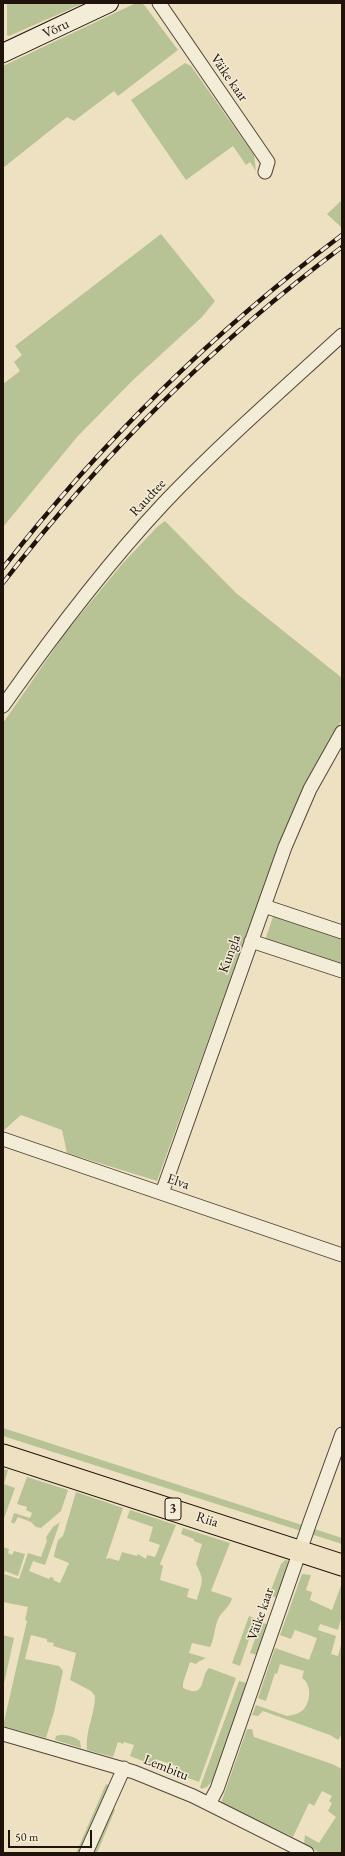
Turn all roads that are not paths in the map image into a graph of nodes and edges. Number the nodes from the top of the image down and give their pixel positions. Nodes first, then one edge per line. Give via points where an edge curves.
1 (109, 3) edge
2 (159, 3) edge
3 (3, 53) edge
4 (265, 172) dead end
5 (342, 335) edge
6 (3, 706) edge
7 (342, 732) edge
8 (264, 906) junction
9 (342, 932) edge
10 (251, 941) junction
11 (342, 971) edge
12 (3, 1139) edge
13 (162, 1193) junction
14 (342, 1255) edge
15 (342, 1434) edge
16 (3, 1442) edge
17 (3, 1455) edge
18 (302, 1545) junction
19 (342, 1551) edge
20 (342, 1565) edge
21 (3, 1734) edge
22 (124, 1768) junction
23 (209, 1804) junction
24 (86, 1853) edge
25 (307, 1853) edge

1 - 3 main road, Võru
2 - 4 street, Väike kaar via 268,162
5 - 6 street, Raudtee via 165,502 90,588 46,644
7 - 8 street, Kungla via 310,789 284,847
8 - 9 street
8 - 10 street, Kungla
10 - 11 street
10 - 13 street, Kungla
12 - 13 street, Elva
13 - 14 street, Elva
15 - 18 street, Väike kaar
16 - 18 highway, Riia / 3
17 - 18 highway, Riia / 3
18 - 19 highway, Riia / 3
18 - 20 highway, Riia / 3
18 - 23 street, Väike kaar via 217,1789
21 - 22 street, Lembitu
22 - 23 street, Lembitu
22 - 24 street
23 - 25 street, Lembitu

